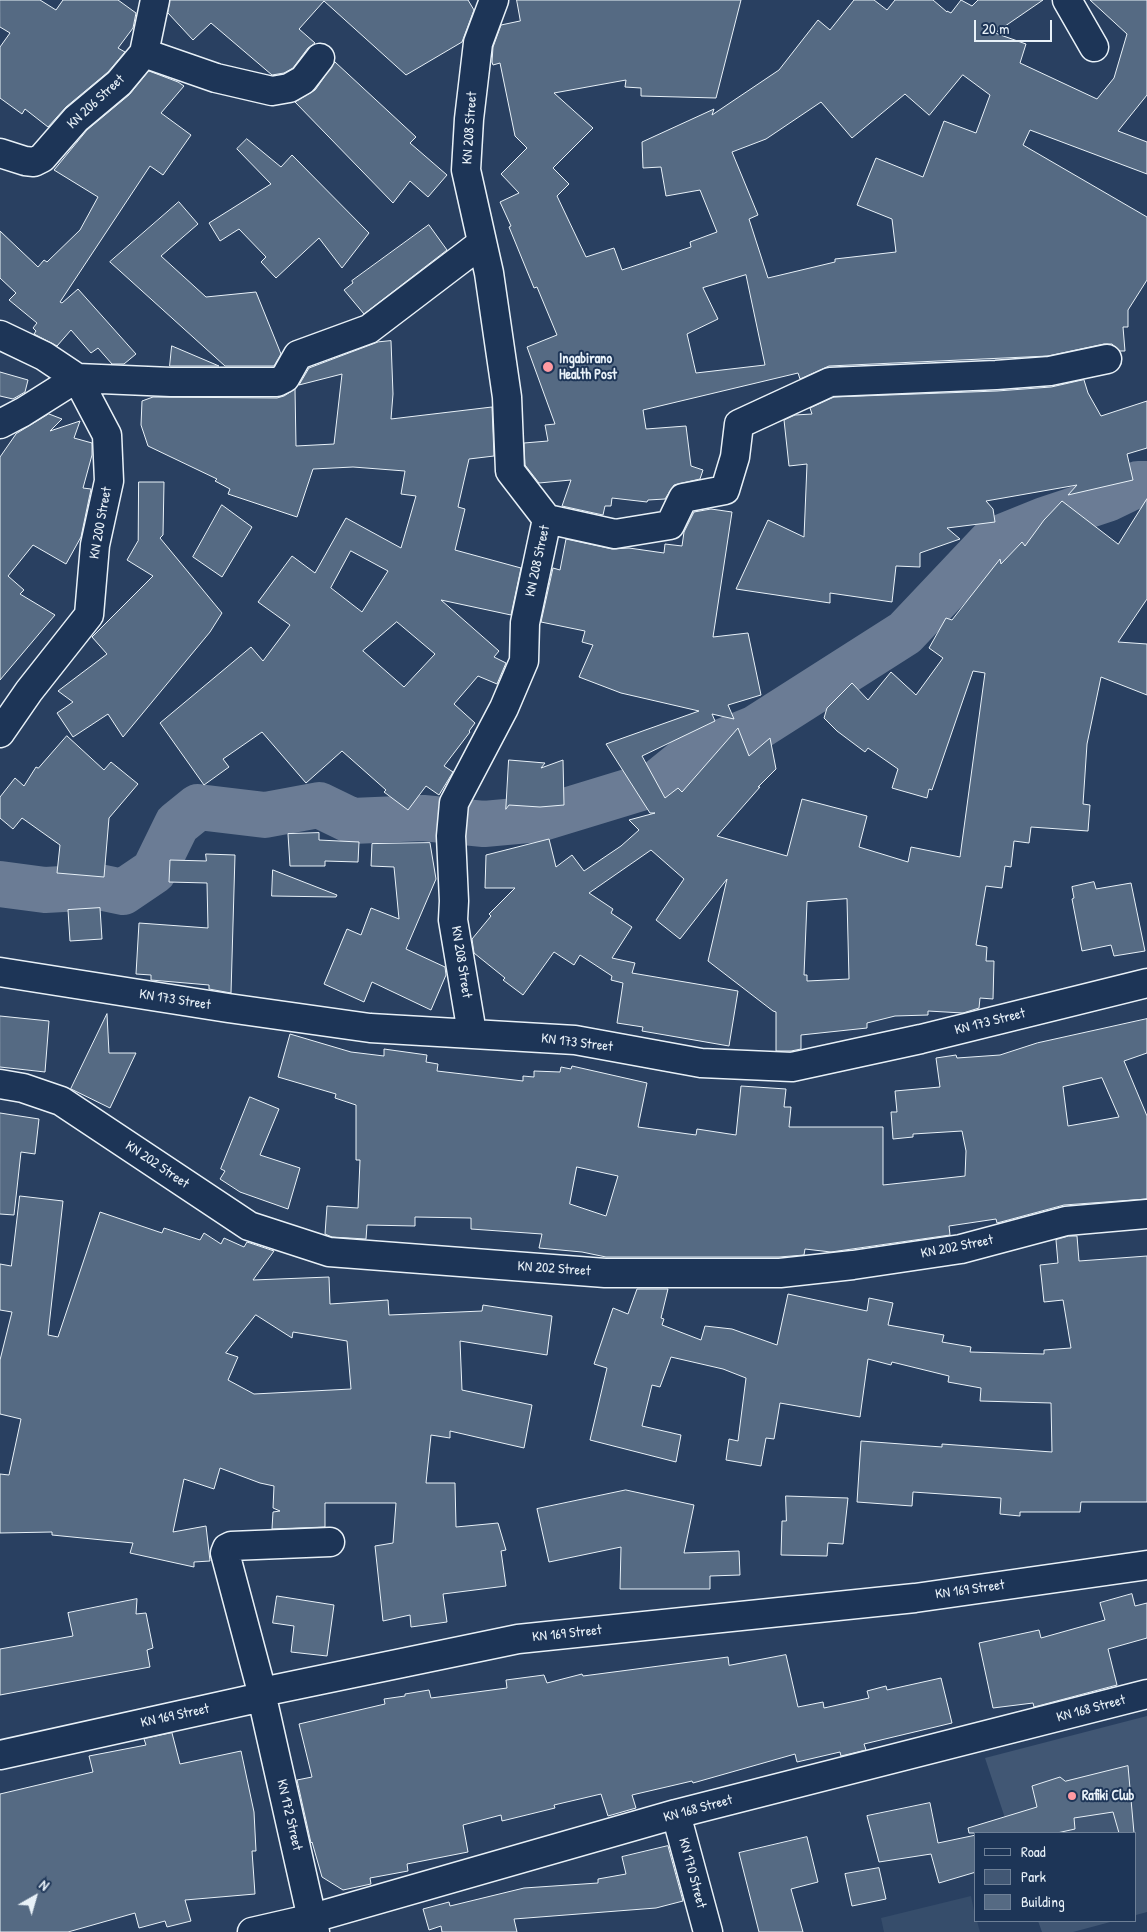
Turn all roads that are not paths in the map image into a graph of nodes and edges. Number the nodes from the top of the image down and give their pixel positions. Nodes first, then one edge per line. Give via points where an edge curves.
1 (154, 0) edge
2 (494, 0) edge
3 (1067, 0) edge
4 (1094, 47) dead end
5 (144, 53) junction
6 (320, 58) dead end
7 (0, 153) edge
8 (482, 243) junction
9 (0, 335) edge
10 (1107, 359) dead end
11 (77, 378) junction
12 (0, 424) edge
13 (547, 519) junction
14 (0, 733) edge
15 (0, 972) edge
16 (1147, 983) edge
17 (472, 1033) junction
18 (0, 1084) edge
19 (1147, 1214) edge
20 (330, 1542) dead end
21 (1147, 1565) edge
22 (262, 1694) junction
23 (1147, 1694) edge
24 (0, 1755) edge
25 (676, 1814) junction
26 (314, 1925) edge
27 (252, 1932) edge
28 (708, 1932) edge

1 - 5 street, KN 206 Street
2 - 8 street, KN 208 Street via 478,43 466,170
3 - 4 street
5 - 6 street via 216,78 272,91 288,88 303,80
5 - 7 street, KN 206 Street via 119,83 76,118 42,158 34,162 25,161
8 - 11 street via 369,328 298,355 285,378 277,382
8 - 13 street, KN 208 Street via 507,397 510,472
9 - 11 street, KN 200 Street via 44,356
10 - 13 street via 1050,371 830,382 739,424 735,457 725,490 683,498 670,525 615,534
11 - 12 street
11 - 14 street, KN 200 Street via 107,435 109,481 95,545 89,615
13 - 17 street, KN 208 Street via 525,623 524,661 504,708 454,803 451,836 454,920
15 - 17 street, KN 173 Street via 370,1028
16 - 17 street, KN 173 Street via 792,1067 701,1063 575,1040
18 - 19 street, KN 202 Street via 62,1101 249,1226 329,1252 605,1273 780,1273 961,1250 1066,1220
20 - 22 street, KN 172 Street via 227,1548
21 - 22 street, KN 169 Street via 915,1598 518,1639
22 - 24 street, KN 169 Street
22 - 26 street, KN 172 Street
23 - 25 street, KN 168 Street
25 - 26 street, KN 168 Street
25 - 28 street, KN 170 Street
26 - 27 street, KN 168 Street

